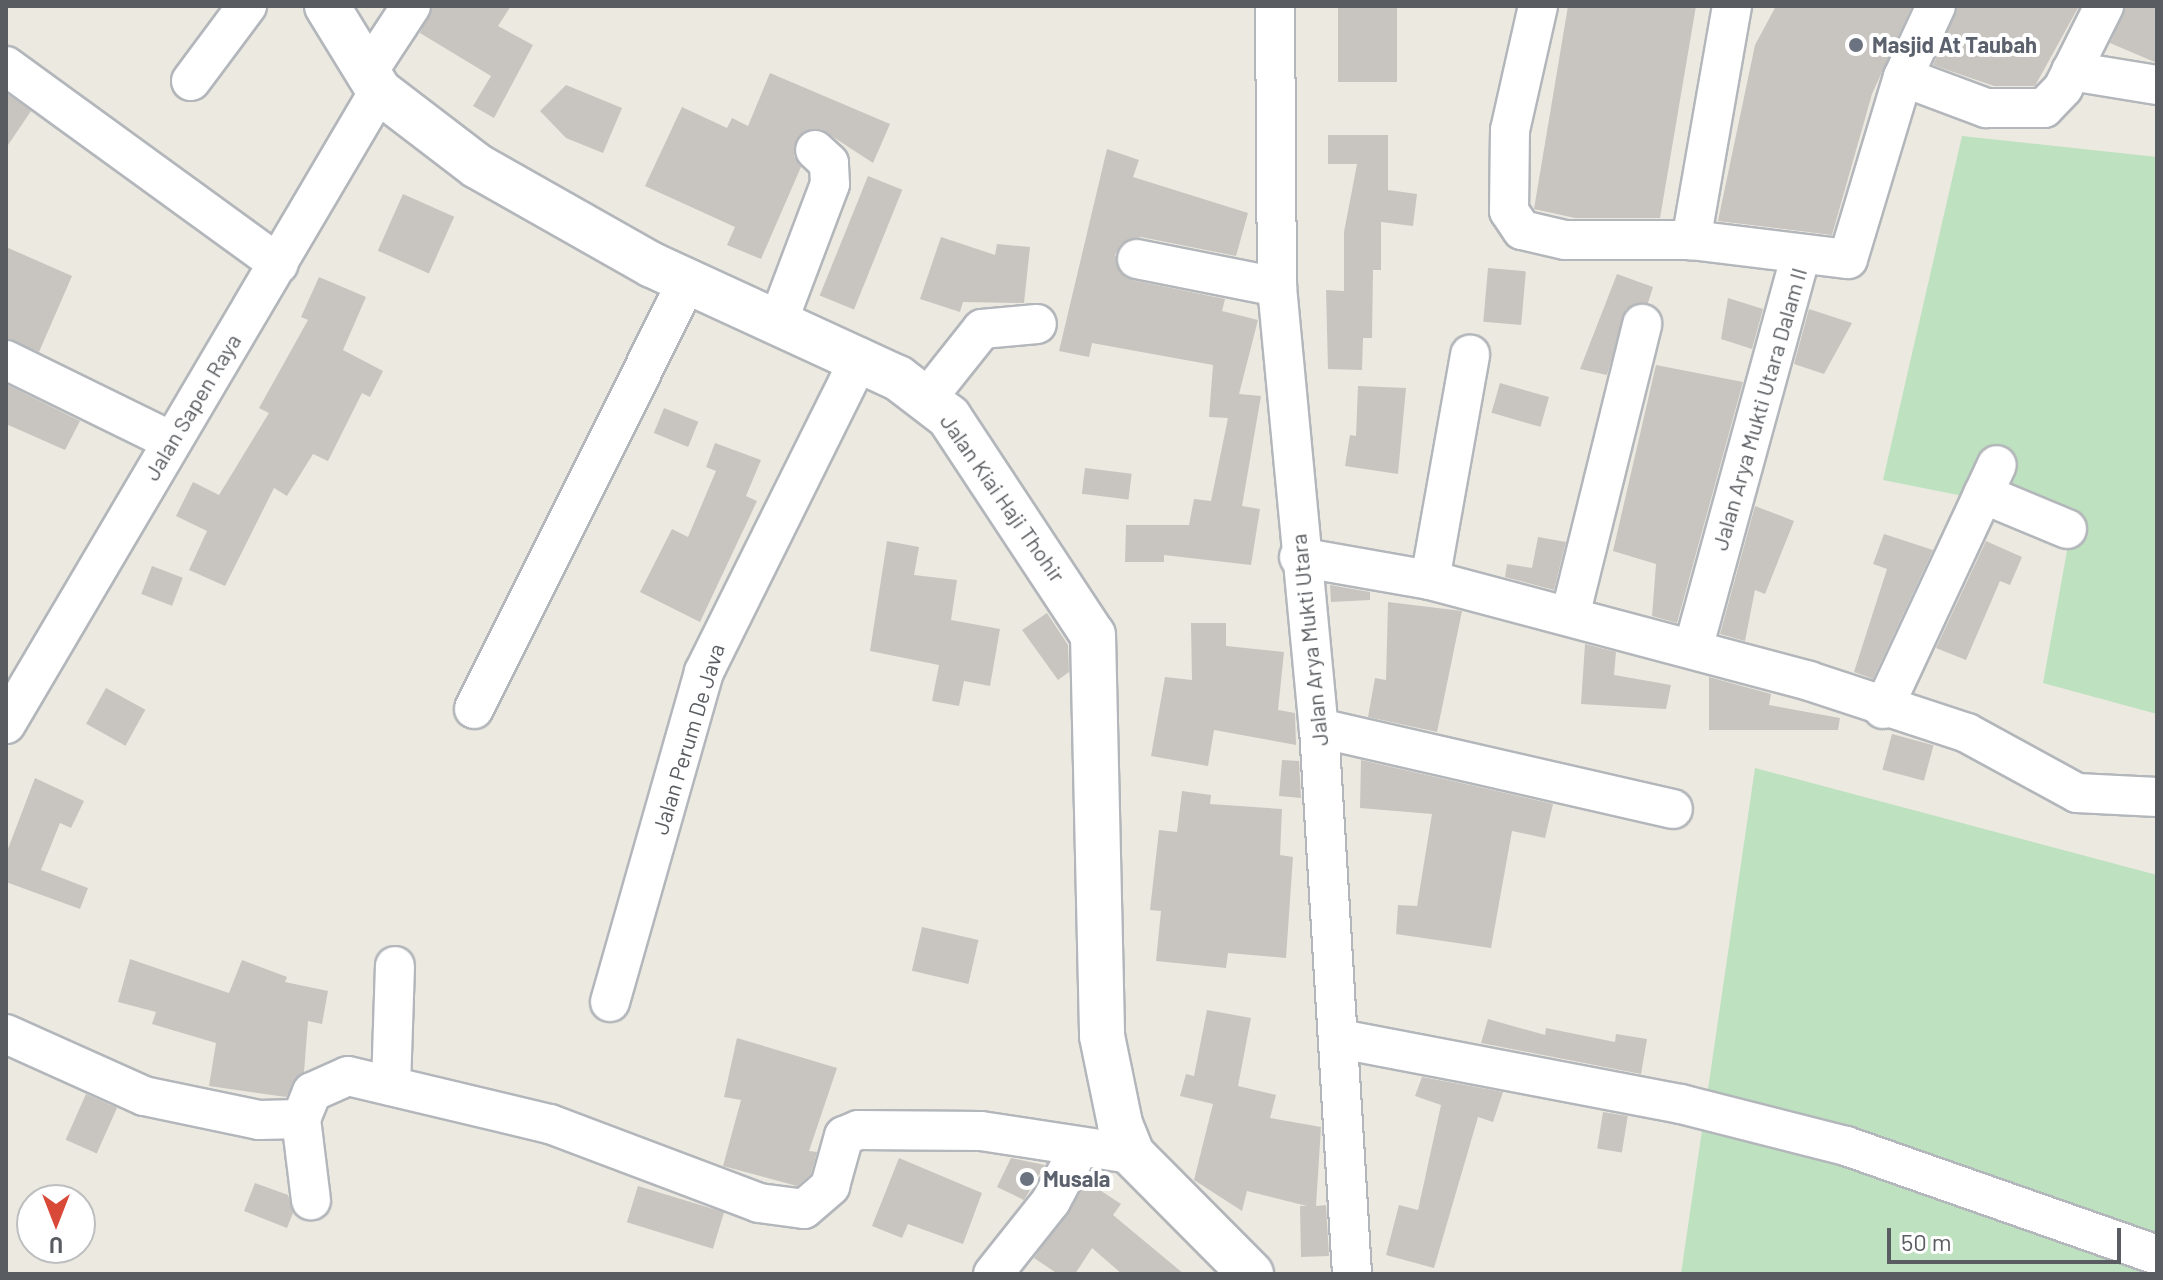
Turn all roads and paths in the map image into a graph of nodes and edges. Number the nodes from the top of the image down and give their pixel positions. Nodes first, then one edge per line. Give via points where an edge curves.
1 (247, 6) edge
2 (327, 6) edge
3 (411, 6) edge
4 (1275, 6) edge
5 (1538, 6) edge
6 (1732, 6) edge
7 (1936, 6) edge
8 (2104, 6) edge
9 (6, 66) edge
10 (2071, 71) junction
11 (1903, 77) junction
12 (191, 81) dead end
13 (373, 82) junction
14 (2157, 85) edge
15 (815, 150) dead end
16 (1691, 240) junction
17 (1800, 258) junction
18 (1137, 259) dead end
19 (279, 264) junction
20 (688, 280) junction
21 (1277, 287) junction
22 (779, 319) junction
23 (1037, 324) dead end
24 (1642, 324) dead end
25 (1470, 355) dead end
26 (860, 358) junction
27 (6, 360) edge
28 (928, 397) junction
29 (171, 441) junction
30 (2067, 529) dead end
31 (1299, 557) junction
32 (1430, 580) junction
33 (1570, 616) junction
34 (1693, 649) junction
35 (12, 699) edge
36 (474, 709) dead end
37 (1883, 709) junction
38 (1319, 728) junction
39 (2157, 797) edge
40 (1673, 809) dead end
41 (395, 966) dead end
42 (610, 1002) dead end
43 (6, 1034) edge
44 (1340, 1039) junction
45 (391, 1086) junction
46 (301, 1119) junction
47 (1080, 1147) junction
48 (1132, 1154) junction
49 (311, 1200) dead end
50 (2157, 1255) edge
51 (993, 1274) edge
52 (1251, 1274) edge
53 (1352, 1274) edge

1 - 12 street
2 - 13 street, Jalan Kiai Haji Thohir
3 - 13 street, Jalan Sapen Raya
4 - 21 street, Jalan Arya Mukti Utara
5 - 16 street via 1510,130 1509,211 1522,230 1565,240
6 - 16 street
7 - 11 street
8 - 10 street
9 - 19 street
10 - 11 street via 2044,108 2010,111
10 - 14 street
11 - 17 street, Jalan Arya Mukti Utara Dalam II via 1848,259
13 - 19 street, Jalan Sapen Raya
13 - 20 street, Jalan Kiai Haji Thohir via 477,166
15 - 22 street via 829,163 830,184
16 - 17 street
17 - 34 street, Jalan Arya Mukti Utara Dalam II
18 - 21 street
19 - 29 street, Jalan Sapen Raya
20 - 22 street, Jalan Kiai Haji Thohir
20 - 36 street
21 - 31 street, Jalan Arya Mukti Utara
22 - 26 street, Jalan Kiai Haji Thohir
23 - 28 street via 982,329
24 - 33 street
25 - 32 street
26 - 28 street, Jalan Kiai Haji Thohir
26 - 42 street, Jalan Perum De Java via 704,672
27 - 29 street
28 - 48 street, Jalan Kiai Haji Thohir via 984,465 1093,635 1101,750 1102,1036
29 - 35 street, Jalan Sapen Raya
30 - 37 street via 1990,479
31 - 32 street
31 - 38 street, Jalan Arya Mukti Utara
32 - 33 street
33 - 34 street
34 - 37 street
37 - 39 street via 1967,733 2077,793
38 - 40 street
38 - 44 street, Jalan Arya Mukti Utara
41 - 45 street
43 - 46 street via 144,1096 259,1120
44 - 50 street via 1549,1076 1846,1146
44 - 53 street, Jalan Arya Mukti Utara
45 - 46 street via 329,1079 312,1092
45 - 47 street via 550,1124 759,1203 804,1209 830,1186 844,1136 858,1130 981,1131
46 - 49 street
47 - 48 street
47 - 51 street via 1051,1201
48 - 52 street

